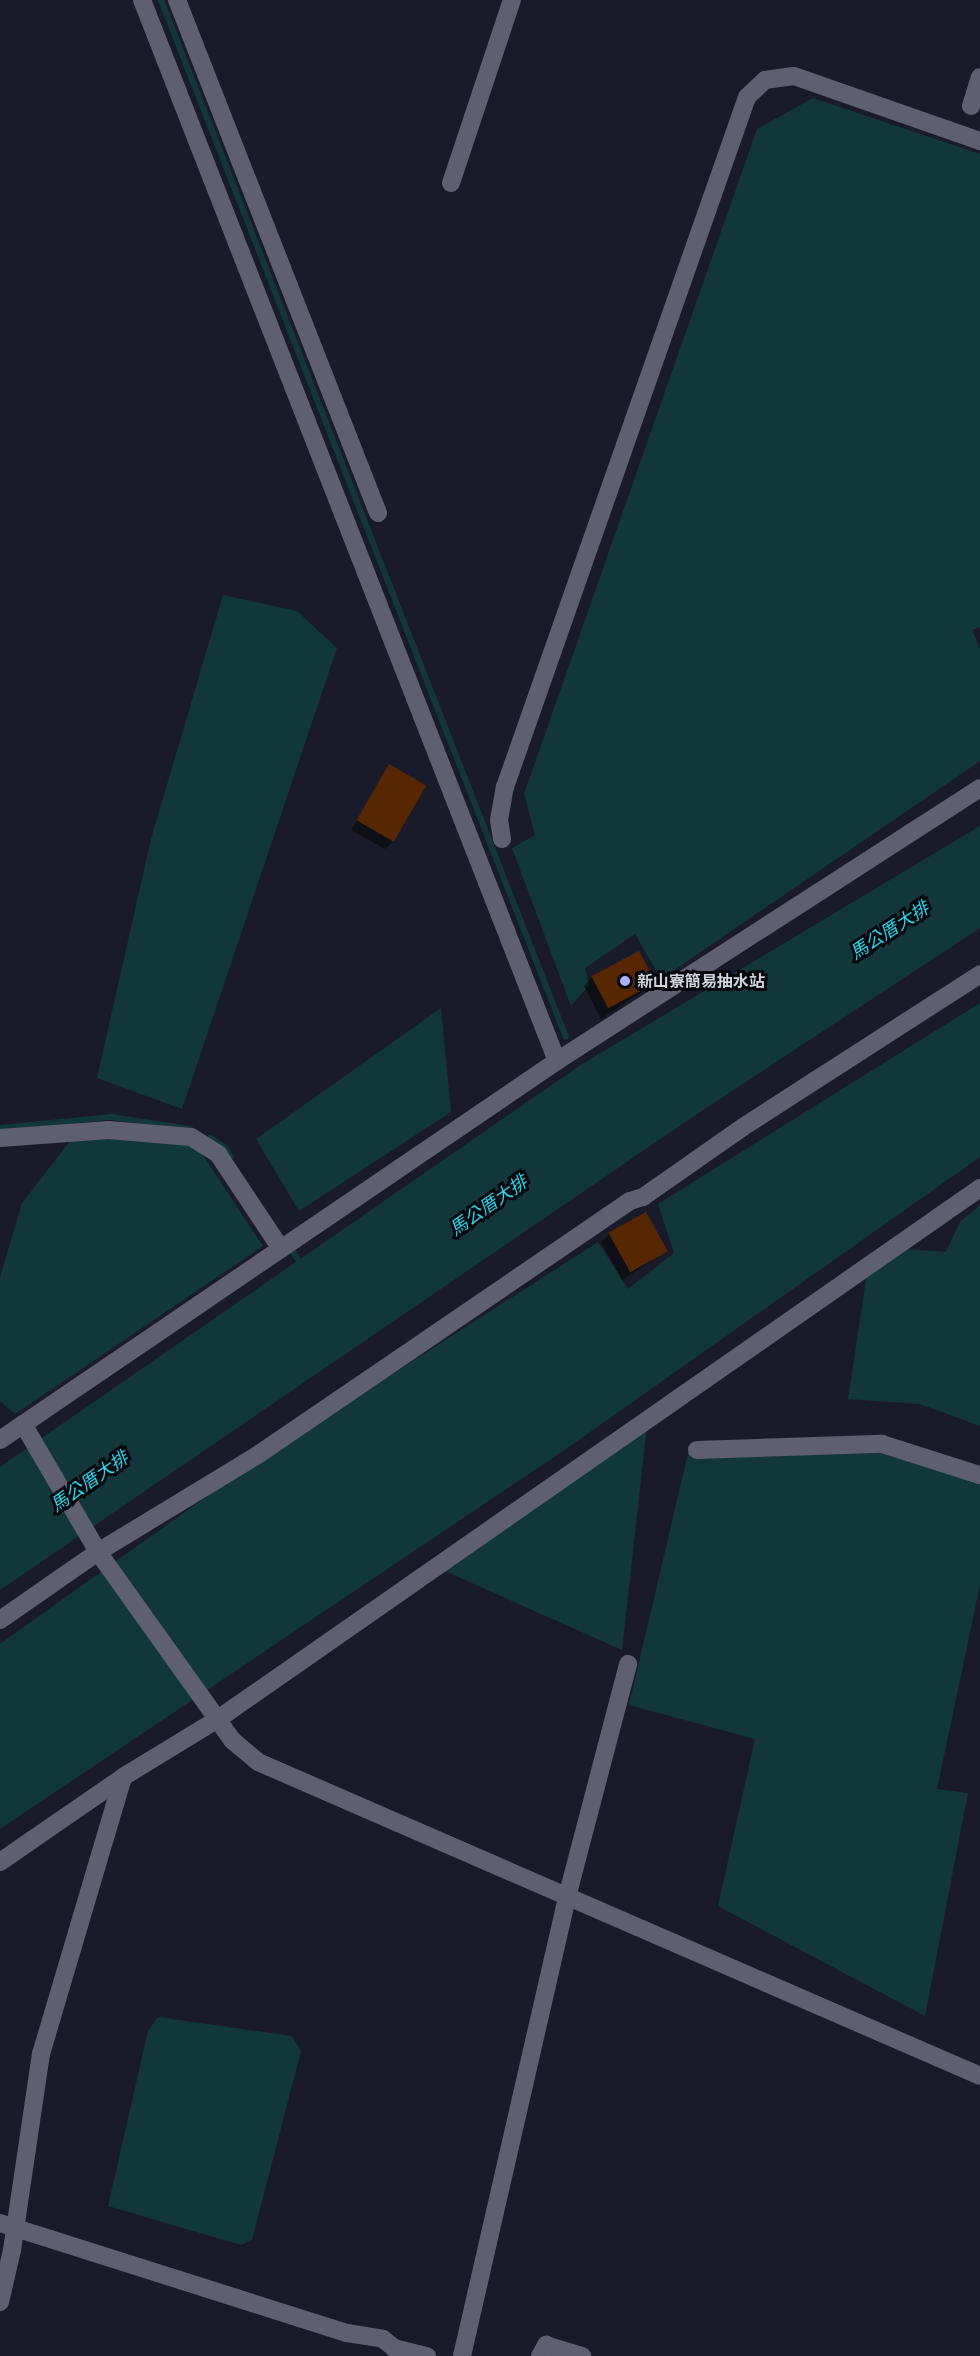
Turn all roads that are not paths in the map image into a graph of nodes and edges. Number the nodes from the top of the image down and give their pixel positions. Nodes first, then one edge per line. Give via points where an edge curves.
1 (142, 0) edge
2 (177, 0) edge
3 (513, 0) edge
4 (980, 77) edge
5 (971, 106) dead end
6 (980, 141) edge
7 (451, 183) dead end
8 (378, 513) dead end
9 (980, 788) edge
10 (502, 839) dead end
11 (980, 974) edge
12 (557, 1061) junction
13 (0, 1138) edge
14 (980, 1188) edge
15 (286, 1246) junction
16 (23, 1424) junction
17 (0, 1440) edge
18 (697, 1450) dead end
19 (980, 1475) edge
20 (98, 1552) junction
21 (0, 1620) edge
22 (628, 1664) dead end
23 (218, 1719) junction
24 (123, 1777) junction
25 (0, 1862) edge
26 (567, 1897) junction
27 (980, 2076) edge
28 (7, 2225) edge
29 (0, 2302) edge
30 (427, 2356) edge
31 (462, 2356) edge
32 (540, 2356) edge
33 (582, 2356) edge

1 - 12 street
2 - 8 street
3 - 7 street
4 - 5 street
6 - 10 street via 794,76 765,80 747,97 505,787 499,820
9 - 12 street
11 - 20 street via 642,1197 630,1201 259,1454
12 - 15 street
13 - 15 street via 109,1130 191,1137 218,1154
14 - 23 street
15 - 16 street
16 - 17 street
16 - 20 street
18 - 19 street via 882,1444
20 - 21 street
20 - 23 street
22 - 26 street
23 - 24 street
23 - 26 street via 232,1740 258,1762
24 - 25 street
24 - 28 street via 41,2054
26 - 27 street
26 - 31 street
28 - 29 street
28 - 30 street via 347,2333 384,2339 393,2348
32 - 33 street via 546,2345

